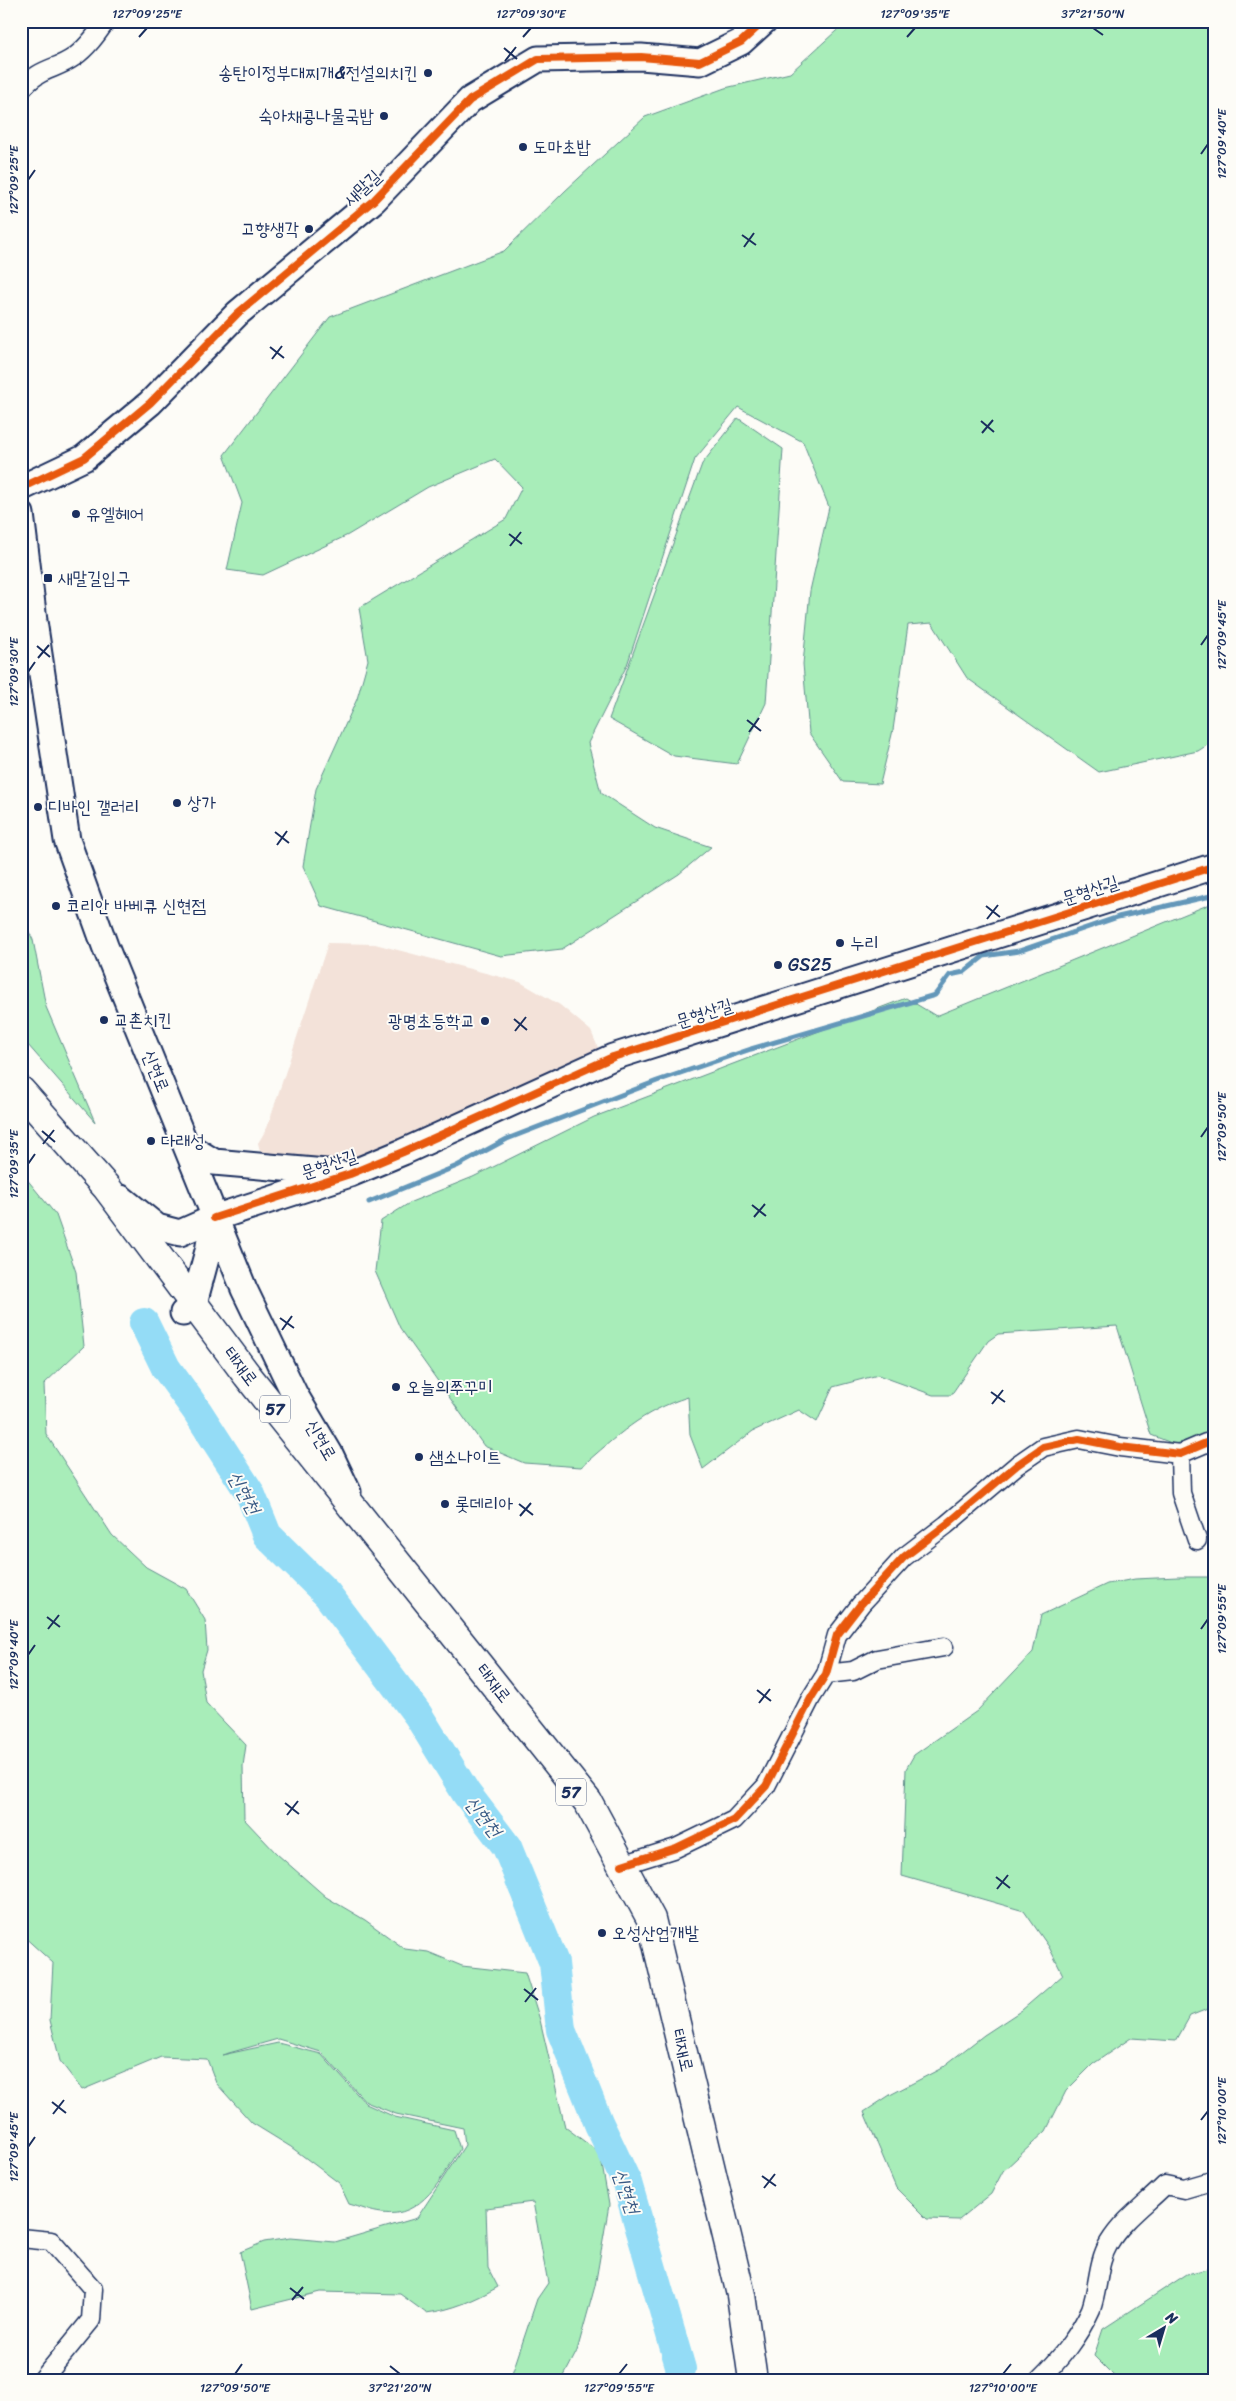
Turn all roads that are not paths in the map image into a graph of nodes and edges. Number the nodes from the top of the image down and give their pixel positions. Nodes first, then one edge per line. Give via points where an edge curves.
1 (106, 21) edge
2 (764, 21) edge
3 (21, 90) edge
4 (21, 488) edge
5 (21, 514) edge
6 (1215, 866) edge
7 (21, 1091) edge
8 (21, 1114) edge
9 (186, 1145) junction
10 (350, 1174) junction
11 (107, 1188) junction
12 (214, 1218) junction
13 (189, 1308) junction
14 (1215, 1444) edge
15 (1180, 1454) junction
16 (358, 1513) junction
17 (1198, 1540) dead end
18 (944, 1647) dead end
19 (826, 1674) junction
20 (622, 1865) junction
21 (1215, 2180) edge
22 (21, 2238) edge
23 (42, 2380) edge
24 (741, 2380) edge
25 (753, 2380) edge
26 (1039, 2380) edge

1 - 3 street via 74,57 32,76
2 - 4 street, 새말길 via 742,42 700,62 641,57 538,59 470,100 374,200 238,313 150,404 84,458
5 - 9 street, 신현로 via 67,840 105,946
6 - 10 street, 문형산길 via 613,1057
7 - 11 main road, 태재로 / 57
8 - 13 main road, 태재로 / 57
9 - 10 street via 214,1162
9 - 12 street, 신현로
10 - 12 street, 문형산길
11 - 12 street, 문형산길 via 157,1227 180,1233
11 - 13 main road, 태재로 / 57
12 - 13 street via 208,1251
12 - 16 street, 신현로 via 295,1395 330,1454
13 - 16 main road, 태재로 / 57
13 - 24 main road, 태재로 / 57 via 581,1806 644,1922
14 - 15 street via 1206,1443
15 - 17 street via 1181,1493
15 - 19 street via 1079,1439 1043,1446 904,1557 837,1635
16 - 20 main road, 태재로 / 57 via 588,1802
18 - 19 street via 877,1659 853,1671
19 - 20 street via 766,1786 734,1820 676,1848
20 - 25 main road, 태재로 / 57 via 651,1919 742,2295
21 - 26 street via 1184,2188 1165,2185 1126,2221 1109,2243 1100,2262 1091,2308 1075,2336
22 - 23 street via 51,2242 93,2289 91,2320

